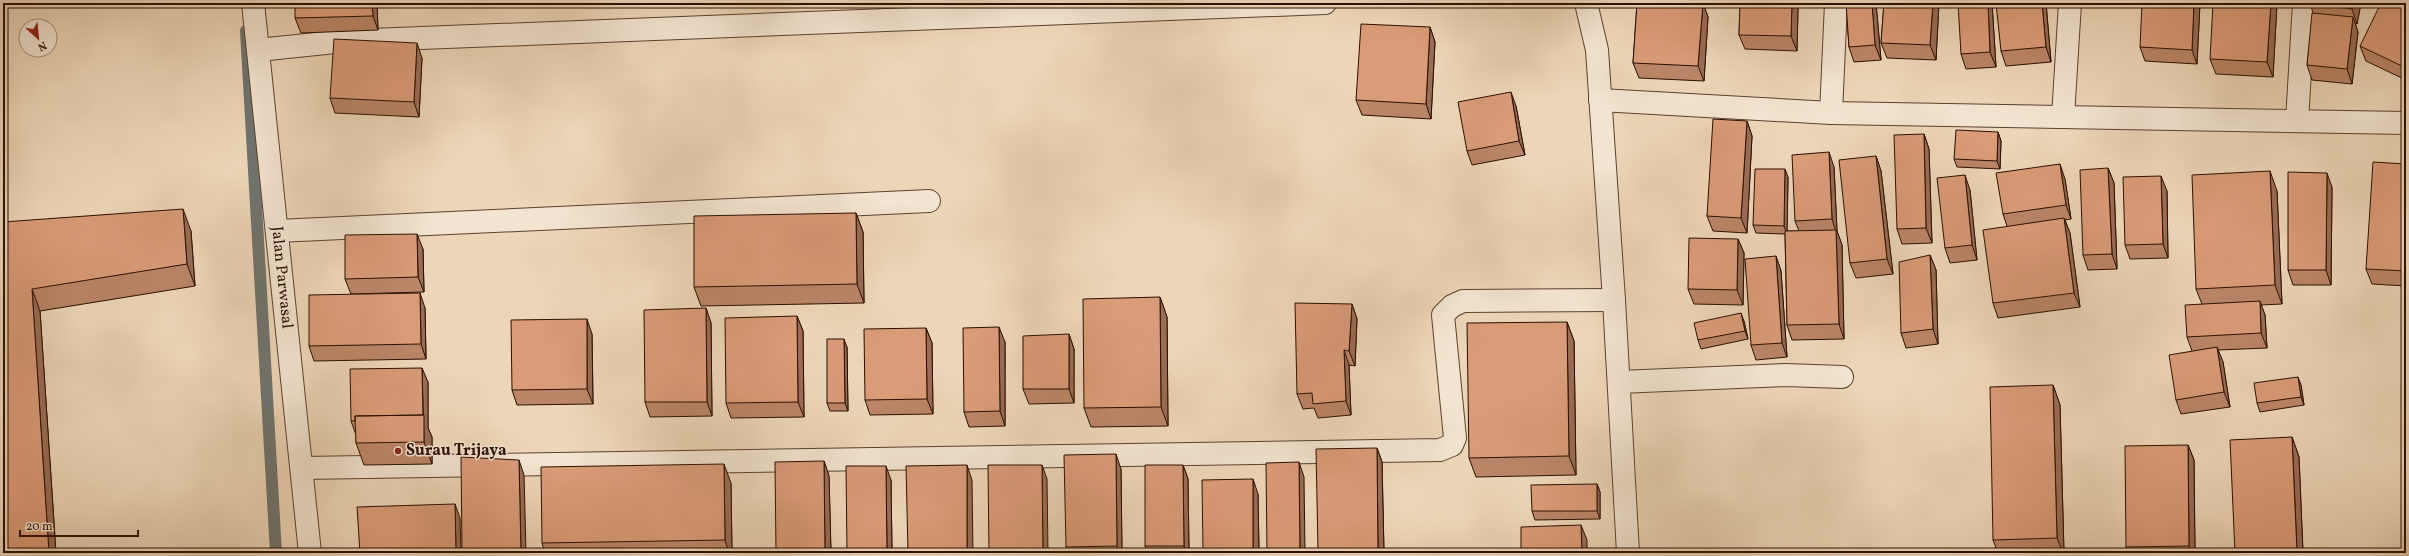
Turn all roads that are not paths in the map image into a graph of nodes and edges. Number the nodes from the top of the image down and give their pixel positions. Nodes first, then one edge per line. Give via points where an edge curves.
1 (253, 3) edge
2 (1325, 3) edge
3 (1586, 3) edge
4 (1836, 3) edge
5 (2070, 3) edge
6 (2304, 3) edge
7 (258, 50) junction
8 (1600, 100) junction
9 (1831, 112) junction
10 (2063, 116) junction
11 (2297, 121) junction
12 (2406, 123) edge
13 (929, 201) dead end
14 (277, 230) junction
15 (1614, 300) junction
16 (1842, 377) dead end
17 (1619, 382) junction
18 (302, 468) junction
19 (310, 553) edge
20 (1628, 553) edge

1 - 7 street, Jalan Parwasal
2 - 7 street via 345,41
3 - 8 street via 1597,50
4 - 9 street
5 - 10 street
6 - 11 street
7 - 14 street, Jalan Parwasal
8 - 9 street
8 - 15 street
9 - 10 street
10 - 11 street
11 - 12 street
13 - 14 street
14 - 18 street, Jalan Parwasal
15 - 17 street
15 - 18 street via 1463,300 1452,306 1442,315 1455,438 1452,445 1440,450
16 - 17 street via 1786,375
17 - 20 street
18 - 19 street, Jalan Parwasal

